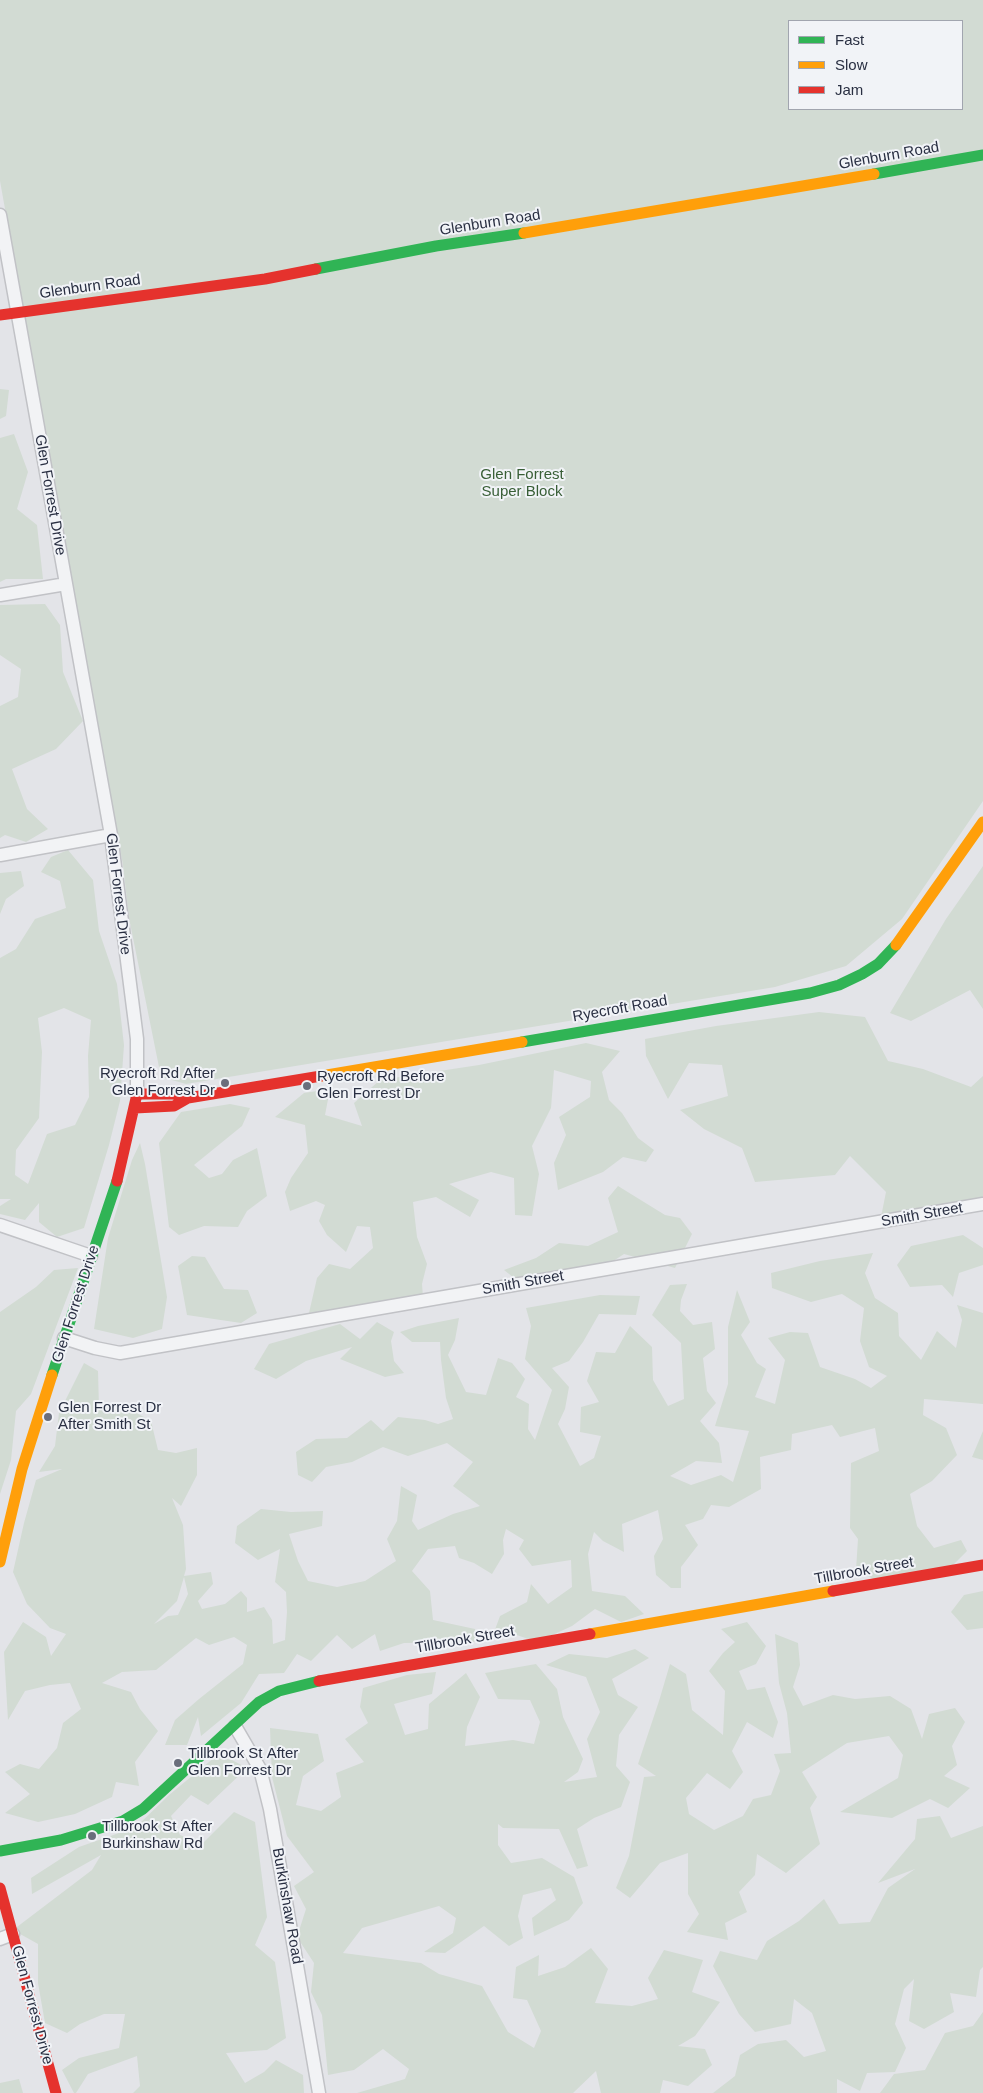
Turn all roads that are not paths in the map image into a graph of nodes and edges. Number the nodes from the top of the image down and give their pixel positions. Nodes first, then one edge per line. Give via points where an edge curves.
1 (983, 155) edge
2 (0, 215) edge
3 (17, 312) junction
4 (0, 315) edge
5 (66, 584) junction
6 (0, 595) edge
7 (983, 822) edge
8 (111, 835) junction
9 (0, 855) edge
10 (137, 1094) junction
11 (188, 1098) junction
12 (135, 1108) junction
13 (983, 1204) edge
14 (0, 1225) edge
15 (91, 1256) junction
16 (64, 1338) junction
17 (0, 1562) edge
18 (983, 1565) edge
19 (235, 1726) junction
20 (0, 1851) edge
21 (0, 1888) edge
22 (13, 1934) junction
23 (0, 1939) edge
24 (56, 2093) edge
25 (319, 2093) edge

1 - 3 street, Glenburn Road via 436,246 265,279
2 - 3 street, Glen Forrest Drive
3 - 4 street, Glenburn Road
3 - 5 street, Glen Forrest Drive
5 - 6 street
5 - 8 street, Glen Forrest Drive
7 - 11 street, Ryecroft Road via 895,946 878,964 839,985 810,993
8 - 9 street
8 - 10 street, Glen Forrest Drive via 137,1039
10 - 11 street, Ryecroft Road via 173,1094
10 - 12 street, Glen Forrest Drive
11 - 12 street, Ryecroft Road via 174,1106
12 - 15 street, Glen Forrest Drive via 116,1186
13 - 16 street, Smith Street via 120,1353
14 - 15 street
15 - 16 street, Glen Forrest Drive
16 - 17 street, Glen Forrest Drive via 22,1469
18 - 19 street, Tillbrook Street via 301,1684 259,1702
19 - 20 street, Tillbrook Street via 143,1810 123,1821 61,1840
19 - 25 street, Burkinshaw Road via 260,1769 270,1809
21 - 22 street, Glen Forrest Drive
22 - 23 street
22 - 24 street, Glen Forrest Drive

